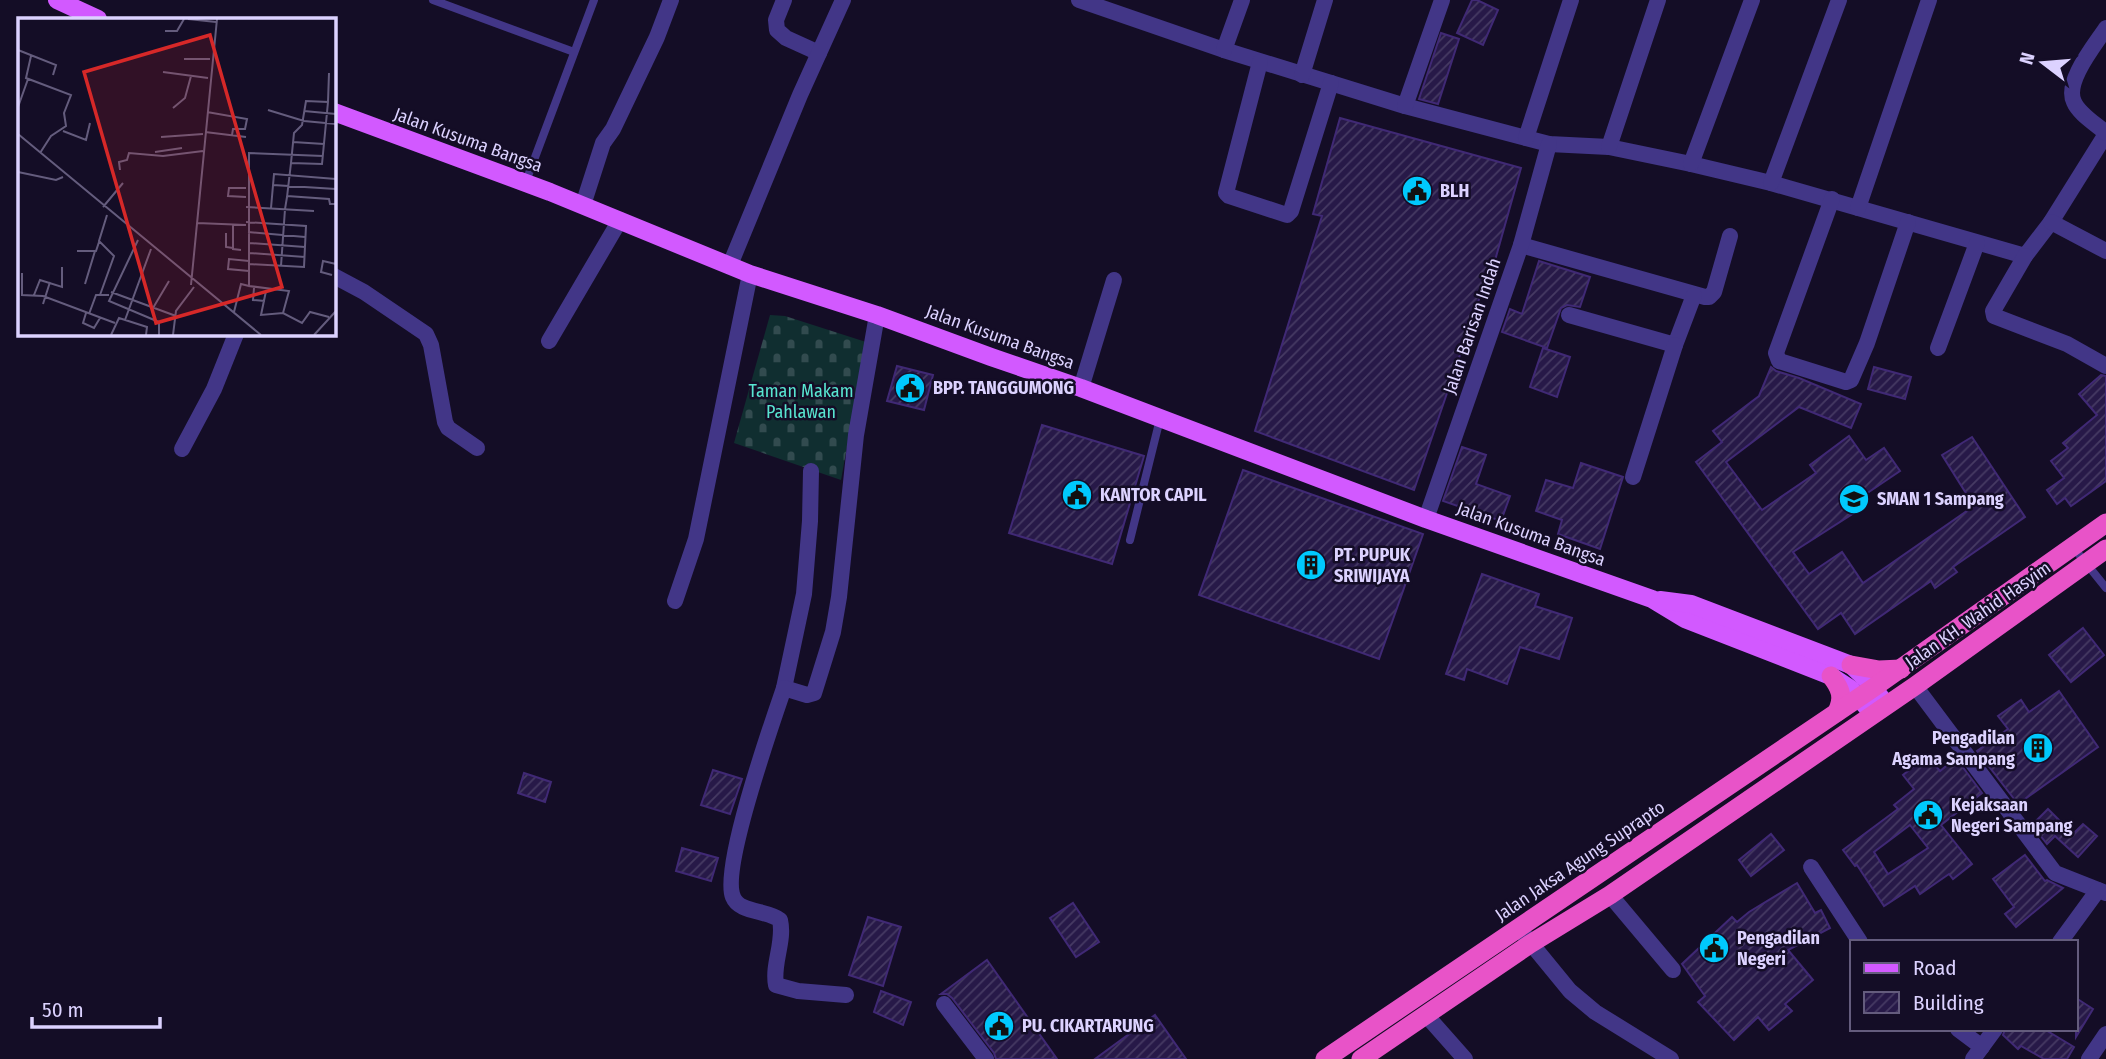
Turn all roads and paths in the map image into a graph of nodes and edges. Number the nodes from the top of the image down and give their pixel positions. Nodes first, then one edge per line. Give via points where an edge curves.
1 (57, 0) edge
2 (433, 0) edge
3 (594, 0) edge
4 (671, 0) edge
5 (784, 0) edge
6 (844, 0) edge
7 (1079, 0) edge
8 (1242, 0) edge
9 (1325, 0) edge
10 (1442, 0) edge
11 (1571, 0) edge
12 (1658, 0) edge
13 (1752, 0) edge
14 (1839, 0) edge
15 (1930, 0) edge
16 (96, 18) edge
17 (2106, 28) edge
18 (1223, 50) junction
19 (574, 52) junction
20 (819, 53) junction
21 (1260, 62) junction
22 (1302, 75) junction
23 (1331, 83) junction
24 (1405, 106) junction
25 (336, 113) edge
26 (2106, 133) edge
27 (1525, 138) junction
28 (1549, 144) junction
29 (1609, 147) junction
30 (1691, 164) junction
31 (1771, 183) junction
32 (525, 184) junction
33 (1832, 199) junction
34 (583, 205) junction
35 (1858, 208) junction
36 (620, 220) junction
37 (1908, 222) junction
38 (2051, 222) junction
39 (1730, 236) dead end
40 (1977, 243) junction
41 (1521, 246) junction
42 (2106, 251) edge
43 (2025, 256) junction
44 (730, 265) junction
45 (750, 274) junction
46 (336, 277) edge
47 (1114, 280) dead end
48 (1694, 295) junction
49 (877, 315) junction
50 (1569, 315) dead end
51 (235, 336) edge
52 (549, 341) dead end
53 (1675, 345) junction
54 (1938, 348) dead end
55 (2106, 366) edge
56 (1082, 388) junction
57 (1160, 419) junction
58 (477, 448) dead end
59 (182, 449) dead end
60 (811, 471) dead end
61 (1633, 477) dead end
62 (1426, 519) junction
63 (2106, 523) edge
64 (1130, 540) dead end
65 (2073, 547) junction
66 (2106, 549) edge
67 (2087, 563) junction
68 (2106, 588) edge
69 (1652, 599) junction
70 (675, 601) dead end
71 (1851, 665) junction
72 (1901, 669) junction
73 (1831, 676) junction
74 (1915, 686) junction
75 (784, 688) junction
76 (1866, 693) junction
77 (1879, 709) junction
78 (1838, 712) junction
79 (1811, 867) dead end
80 (2102, 892) edge
81 (1610, 895) junction
82 (1519, 928) junction
83 (1859, 940) edge
84 (2062, 940) edge
85 (1530, 944) junction
86 (1673, 970) dead end
87 (846, 995) dead end
88 (944, 1004) dead end
89 (1426, 1015) junction
90 (1960, 1031) edge
91 (1994, 1031) edge
92 (2106, 1034) edge
93 (1978, 1053) edge
94 (985, 1059) edge
95 (1325, 1059) edge
96 (1361, 1059) edge
97 (1465, 1059) edge
98 (1671, 1059) edge
99 (2089, 1059) edge

1 - 16 main road
2 - 19 lane
3 - 19 lane
4 - 34 street via 603,143
5 - 20 street via 777,30
6 - 20 street
7 - 18 street
8 - 18 street
9 - 22 street
10 - 24 street
11 - 27 street
12 - 29 street
13 - 30 street
14 - 31 street
15 - 35 street
17 - 26 street via 2071,87 2077,107
18 - 21 street
19 - 32 lane
20 - 44 street
21 - 22 street
21 - 23 street via 1226,193 1287,215
22 - 23 street
23 - 24 street
24 - 27 street
25 - 32 main road, Jalan Kusuma Bangsa
26 - 38 street
27 - 28 street
28 - 29 street
28 - 41 street, Jalan Barisan Indah
29 - 30 street
30 - 31 street
31 - 33 street
32 - 34 main road, Jalan Kusuma Bangsa
33 - 35 street
33 - 37 street via 1776,353 1779,361 1846,382 1867,343
34 - 36 main road, Jalan Kusuma Bangsa
35 - 37 street
36 - 44 main road, Jalan Kusuma Bangsa
36 - 52 street
37 - 40 street
38 - 42 street
38 - 43 street
39 - 48 street via 1714,292 1709,297
40 - 43 street
40 - 54 street
41 - 48 street
41 - 62 street, Jalan Barisan Indah
43 - 55 street via 1994,316 2067,344
44 - 45 main road, Jalan Kusuma Bangsa
45 - 49 main road, Jalan Kusuma Bangsa
45 - 70 street via 696,539
46 - 58 street via 426,334 446,424
47 - 56 street
48 - 53 street
49 - 56 main road, Jalan Kusuma Bangsa
49 - 75 street via 856,435 833,632 814,693
50 - 53 street
51 - 59 street
53 - 61 street
56 - 57 main road, Jalan Kusuma Bangsa
57 - 62 main road, Jalan Kusuma Bangsa
57 - 64 lane
60 - 75 street via 804,594
62 - 69 main road, Jalan Kusuma Bangsa
63 - 65 highway, Jalan KH. Wahid Hasyim
65 - 67 lane
65 - 72 highway, Jalan KH. Wahid Hasyim
66 - 67 highway, Jalan KH. Wahid Hasyim
67 - 68 lane
67 - 74 highway, Jalan KH. Wahid Hasyim
69 - 71 main road, Jalan Kusuma Bangsa via 1691,604
69 - 73 main road, Jalan Kusuma Bangsa via 1685,619
71 - 72 highway
71 - 76 main road, Jalan Kusuma Bangsa via 1867,680
72 - 76 highway, Jalan KH. Wahid Hasyim
73 - 76 main road, Jalan Kusuma Bangsa
73 - 78 highway via 1842,694
74 - 77 highway, Jalan KH. Wahid Hasyim
74 - 80 street via 2055,873
75 - 87 street via 744,814 733,864 732,896 737,904 780,920 776,985
76 - 77 main road
76 - 78 highway, Jalan Jaksa Agung Suprapto
77 - 81 highway
78 - 82 highway, Jalan Jaksa Agung Suprapto
79 - 83 street
80 - 84 street
81 - 85 highway
81 - 86 street
82 - 85 street
82 - 95 highway, Jalan Jaksa Agung Suprapto
85 - 89 highway
85 - 98 street via 1570,991 1595,1012
88 - 94 street
89 - 96 highway
89 - 97 street
90 - 93 street
91 - 93 street
92 - 99 street

